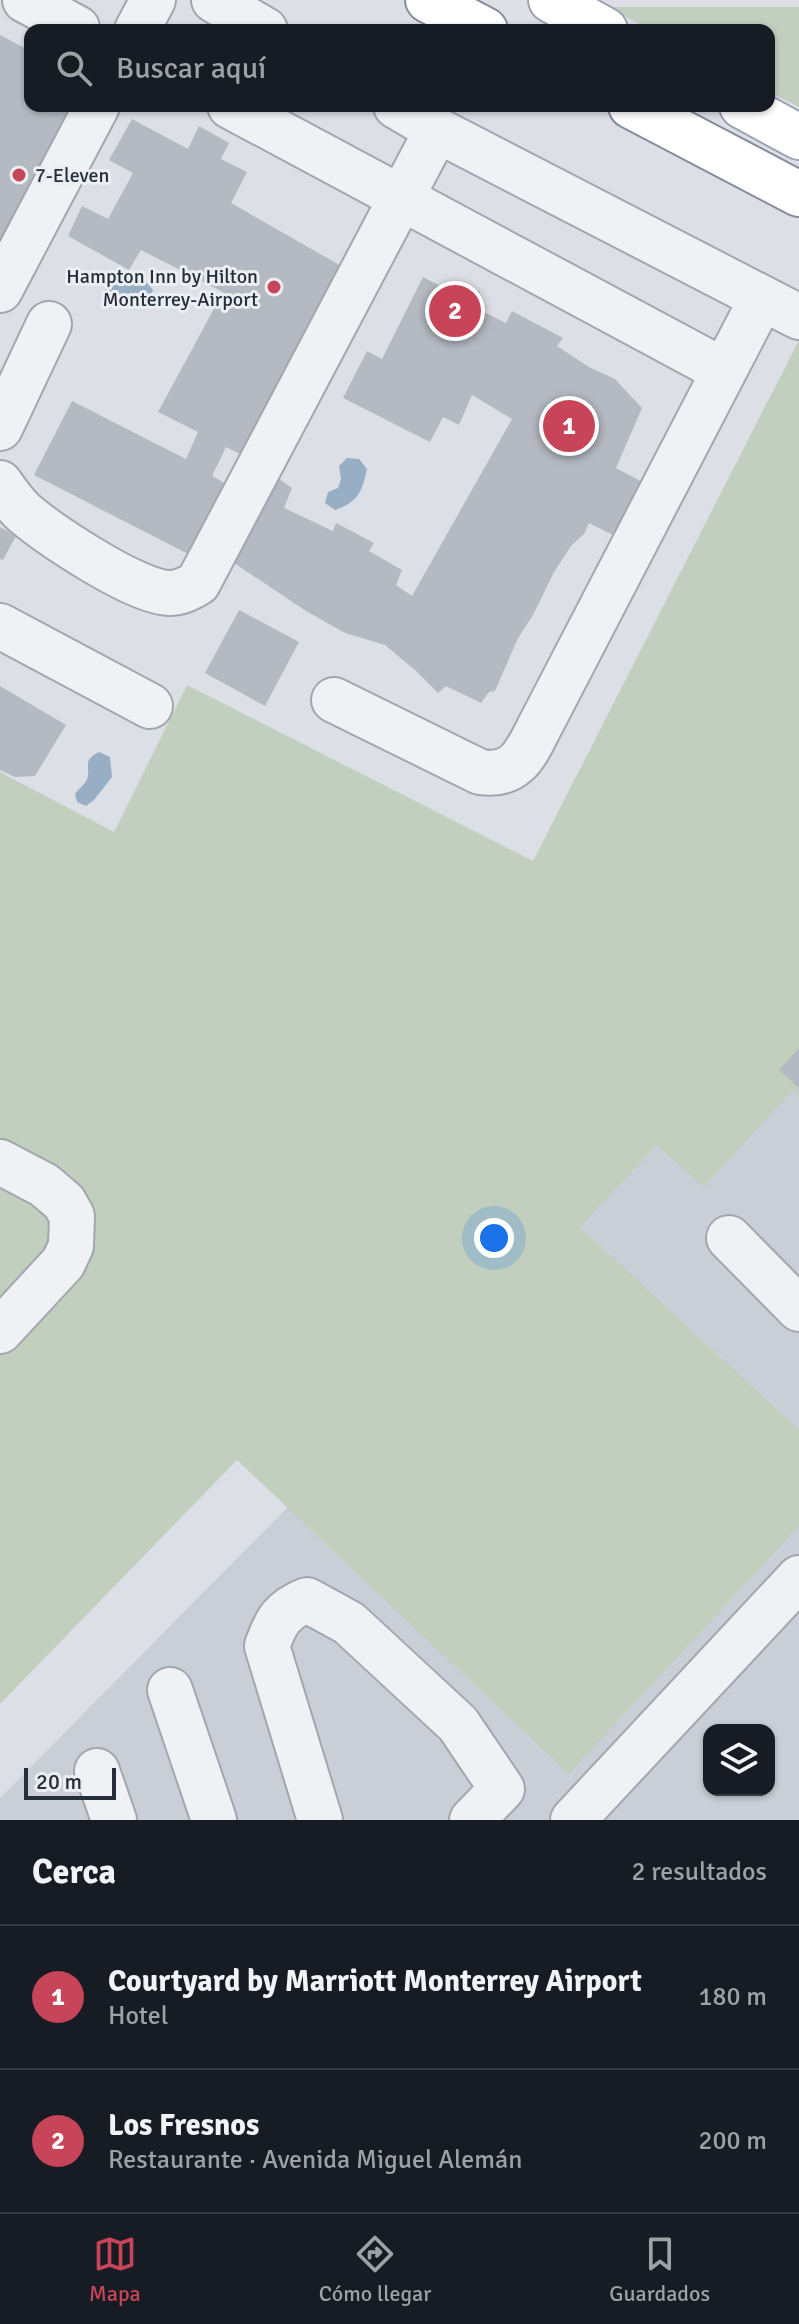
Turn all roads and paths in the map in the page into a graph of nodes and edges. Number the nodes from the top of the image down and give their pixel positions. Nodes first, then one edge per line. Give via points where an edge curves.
1 (25, 0) edge
2 (153, 0) edge
3 (214, 0) edge
4 (428, 0) edge
5 (551, 0) edge
6 (70, 24) edge
7 (140, 24) edge
8 (255, 24) edge
9 (474, 24) edge
10 (594, 24) edge
11 (94, 112) edge
12 (241, 112) edge
13 (406, 112) edge
14 (642, 112) edge
15 (753, 112) edge
16 (437, 130) junction
17 (799, 137) edge
18 (799, 194) edge
19 (403, 198) junction
20 (0, 290) edge
21 (781, 308) edge
22 (49, 324) dead end
23 (724, 371) junction
24 (0, 428) edge
25 (0, 483) edge
26 (0, 626) edge
27 (334, 700) dead end
28 (150, 706) dead end
29 (0, 1162) edge
30 (729, 1238) dead end
31 (799, 1309) edge
32 (0, 1331) edge
33 (799, 1578) edge
34 (170, 1690) dead end
35 (97, 1771) dead end
36 (114, 1820) edge
37 (214, 1820) edge
38 (320, 1820) edge
39 (472, 1820) edge
40 (573, 1820) edge

1 - 6 street
2 - 7 street
3 - 8 street
4 - 9 main road
5 - 10 main road
11 - 20 street
12 - 19 street
13 - 16 street
14 - 18 main road
15 - 17 main road
16 - 19 street
16 - 21 street
19 - 23 street
19 - 25 street via 198,583 166,593 132,582 66,544 21,510
21 - 23 street
22 - 24 street
23 - 27 street via 542,722 509,771 480,772
26 - 28 street
29 - 32 street via 44,1185 72,1216 71,1246 63,1263
30 - 31 street
33 - 40 street
34 - 37 street
35 - 36 street
38 - 39 street via 267,1646 275,1624 290,1607 307,1600 349,1623 458,1724 502,1789

